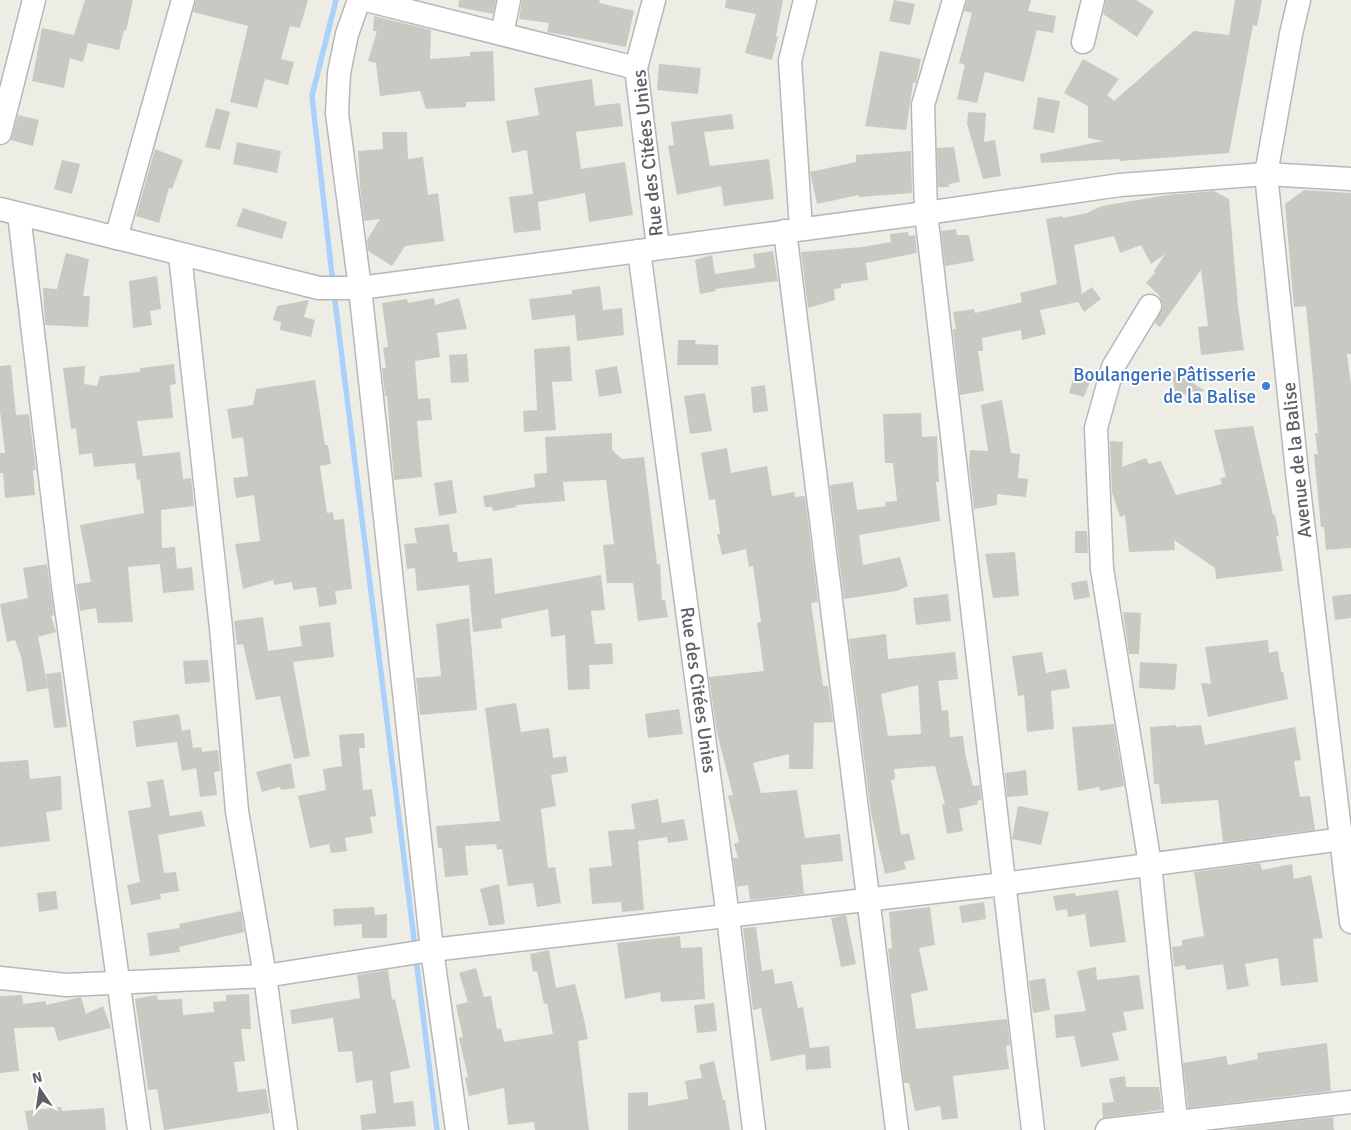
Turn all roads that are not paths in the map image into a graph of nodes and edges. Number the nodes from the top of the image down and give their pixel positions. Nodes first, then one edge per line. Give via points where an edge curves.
1 (34, 0) edge
2 (183, 0) edge
3 (359, 0) edge
4 (366, 0) edge
5 (509, 0) edge
6 (654, 0) edge
7 (805, 0) edge
8 (954, 0) edge
9 (1093, 0) edge
10 (1299, 0) edge
11 (502, 34) junction
12 (1083, 42) dead end
13 (636, 68) junction
14 (0, 133) edge
15 (1266, 174) junction
16 (1351, 179) edge
17 (10, 211) edge
18 (926, 213) junction
19 (793, 230) junction
20 (116, 238) junction
21 (648, 249) junction
22 (180, 255) junction
23 (350, 288) junction
24 (1150, 306) dead end
25 (1347, 839) edge
26 (1150, 864) junction
27 (1004, 884) junction
28 (867, 900) junction
29 (728, 917) junction
30 (1351, 922) edge
31 (419, 952) junction
32 (265, 976) junction
33 (0, 978) edge
34 (119, 982) junction
35 (1351, 1102) edge
36 (1177, 1126) edge
37 (139, 1130) edge
38 (286, 1130) edge
39 (457, 1130) edge
40 (754, 1130) edge
41 (897, 1130) edge
42 (1033, 1130) edge
43 (1107, 1130) edge

1 - 14 street
2 - 20 street
3 - 23 street via 345,44 337,113
4 - 11 street
5 - 11 street
6 - 13 street, Rue des Citées Unies
7 - 19 street via 790,61
8 - 18 street via 923,105
9 - 12 street
10 - 15 street, Avenue de la Balise
11 - 13 street
13 - 21 street, Rue des Citées Unies
15 - 16 street
15 - 18 street via 1120,185
15 - 25 street, Avenue de la Balise via 1297,472
17 - 20 street
17 - 34 street
18 - 19 street
18 - 27 street
19 - 21 street
19 - 28 street
20 - 22 street
21 - 23 street
21 - 29 street, Rue des Citées Unies
22 - 23 street via 319,288
22 - 32 street via 238,811
23 - 31 street
24 - 26 street via 1113,367 1096,428 1102,569
25 - 26 street
25 - 30 street, Avenue de la Balise
26 - 27 street
26 - 36 street
27 - 28 street
27 - 42 street
28 - 29 street
28 - 41 street
29 - 31 street
29 - 40 street, Rue des Citées Unies
31 - 32 street
31 - 39 street
32 - 34 street
32 - 38 street
33 - 34 street via 66,985
34 - 37 street
35 - 36 street
36 - 43 street

